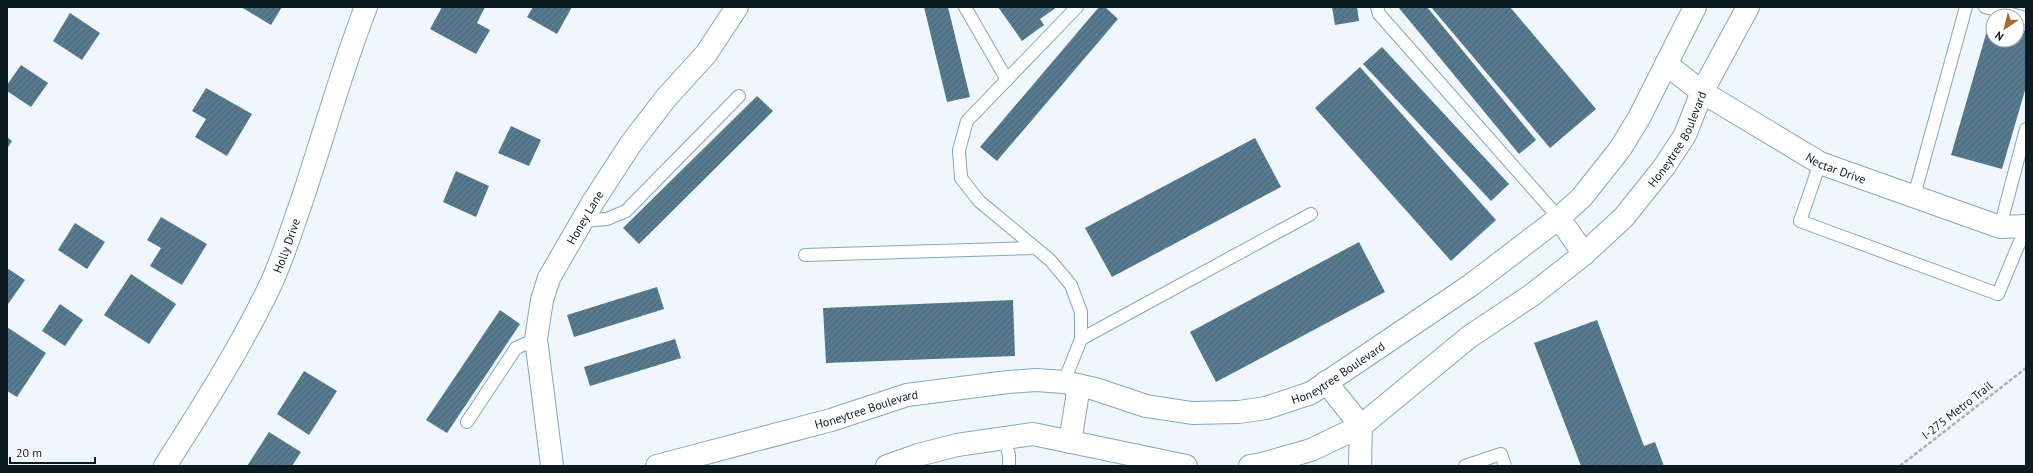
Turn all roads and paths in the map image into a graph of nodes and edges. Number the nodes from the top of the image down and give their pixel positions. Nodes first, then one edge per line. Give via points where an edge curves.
1 (366, 7) edge
2 (737, 7) edge
3 (965, 7) edge
4 (1077, 7) edge
5 (1377, 7) edge
6 (1695, 7) edge
7 (1748, 7) edge
8 (1966, 7) edge
9 (1985, 7) edge
10 (2026, 18) edge
11 (1666, 64) junction
12 (1007, 80) junction
13 (1702, 92) junction
14 (739, 96) dead end
15 (2026, 129) edge
16 (1820, 163) junction
17 (1914, 196) junction
18 (1311, 214) dead end
19 (1559, 218) junction
20 (582, 221) junction
21 (2000, 226) junction
22 (2026, 226) edge
23 (1035, 248) junction
24 (1584, 254) junction
25 (805, 255) dead end
26 (536, 339) junction
27 (1081, 339) junction
28 (2026, 368) edge
29 (1326, 382) junction
30 (1071, 384) junction
31 (467, 422) dead end
32 (1361, 426) junction
33 (1004, 438) junction
34 (1070, 442) junction
35 (165, 466) edge
36 (552, 466) edge
37 (657, 466) edge
38 (887, 466) edge
39 (1008, 466) edge
40 (1186, 466) edge
41 (1250, 466) edge
42 (1360, 466) edge
43 (1465, 466) edge
44 (1505, 466) edge
45 (1900, 466) edge

1 - 35 street, Holly Drive via 350,48 294,224 269,287 215,388
2 - 20 street, Honey Lane via 706,54 666,98 630,145
3 - 12 lane
4 - 12 lane
5 - 19 lane via 1379,14
6 - 11 street, Honeytree Boulevard
7 - 13 street, Honeytree Boulevard
8 - 17 lane
9 - 10 lane
11 - 13 street, Nectar Drive
11 - 19 street, Honeytree Boulevard via 1620,149 1582,197
12 - 23 lane via 967,121 959,150 961,178 979,200
13 - 16 street, Nectar Drive
13 - 24 street, Honeytree Boulevard via 1685,135 1664,167 1624,216
14 - 20 lane via 626,211 607,219
15 - 21 lane
16 - 17 street, Nectar Drive
16 - 22 lane via 1800,221 1998,294
17 - 21 street, Nectar Drive
18 - 27 lane
19 - 24 street
19 - 29 street, Honeytree Boulevard via 1471,285
20 - 26 street, Honey Lane via 550,278 542,300
21 - 22 street, Nectar Drive
23 - 25 lane
23 - 27 lane via 1050,260 1071,285 1081,312
24 - 32 street, Honeytree Boulevard via 1532,295 1469,337
26 - 31 lane via 516,348
26 - 36 street, Honey Lane
27 - 30 lane
28 - 45 path, I-275 Metro Trail
29 - 30 street, Honeytree Boulevard via 1311,393 1266,408 1239,412 1192,413 1146,406
29 - 32 street
30 - 34 street
30 - 37 street, Honeytree Boulevard via 1036,380 907,395 831,420
32 - 41 street, Honeytree Boulevard via 1310,450
32 - 42 street
33 - 34 street via 1033,434
33 - 38 street via 957,445
33 - 39 lane via 1009,455
34 - 40 street
43 - 44 lane via 1501,454

